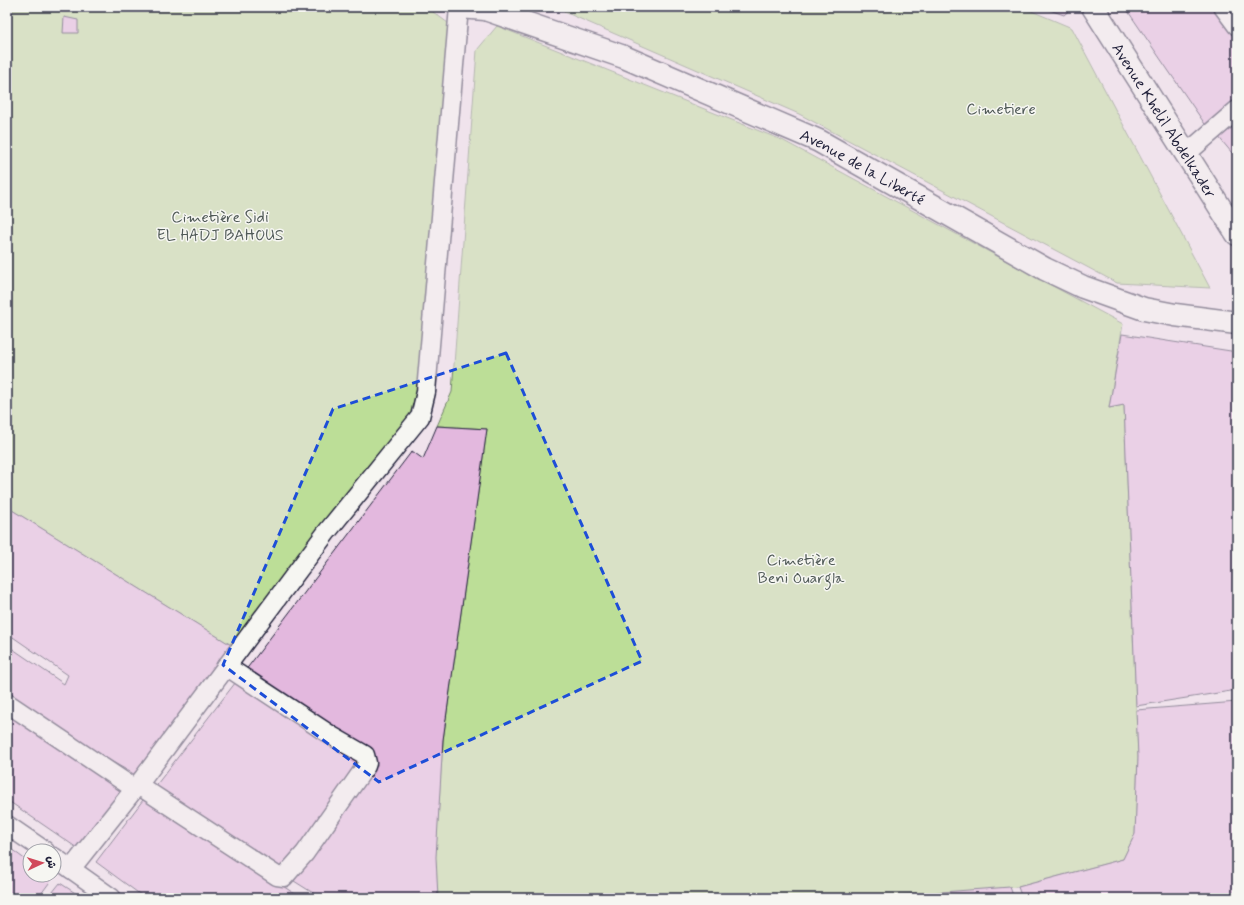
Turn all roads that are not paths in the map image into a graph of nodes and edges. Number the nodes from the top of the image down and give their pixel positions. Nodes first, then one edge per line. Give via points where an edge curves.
1 (459, 7) edge
2 (1093, 7) edge
3 (1223, 7) edge
4 (483, 8) edge
5 (1237, 26) edge
6 (1237, 110) edge
7 (1186, 154) junction
8 (1237, 234) edge
9 (1237, 323) edge
10 (226, 666) junction
11 (7, 703) edge
12 (136, 787) junction
13 (7, 825) edge
14 (33, 843) edge
15 (62, 863) edge
16 (71, 869) junction
17 (112, 898) edge

1 - 4 street, Avenue de la Liberté
1 - 10 street via 424,407 420,417 326,534
2 - 7 street, Avenue Khelil Abdelkader
3 - 5 street
4 - 9 street, Avenue de la Liberté via 624,57 789,127 819,141 1045,269 1089,290 1144,309
6 - 7 street
7 - 8 street, Avenue Khelil Abdelkader
10 - 12 street
10 - 12 street via 365,755 366,766 305,853 284,877 277,876
11 - 12 street
12 - 16 street
13 - 14 street
15 - 16 street
16 - 17 street

